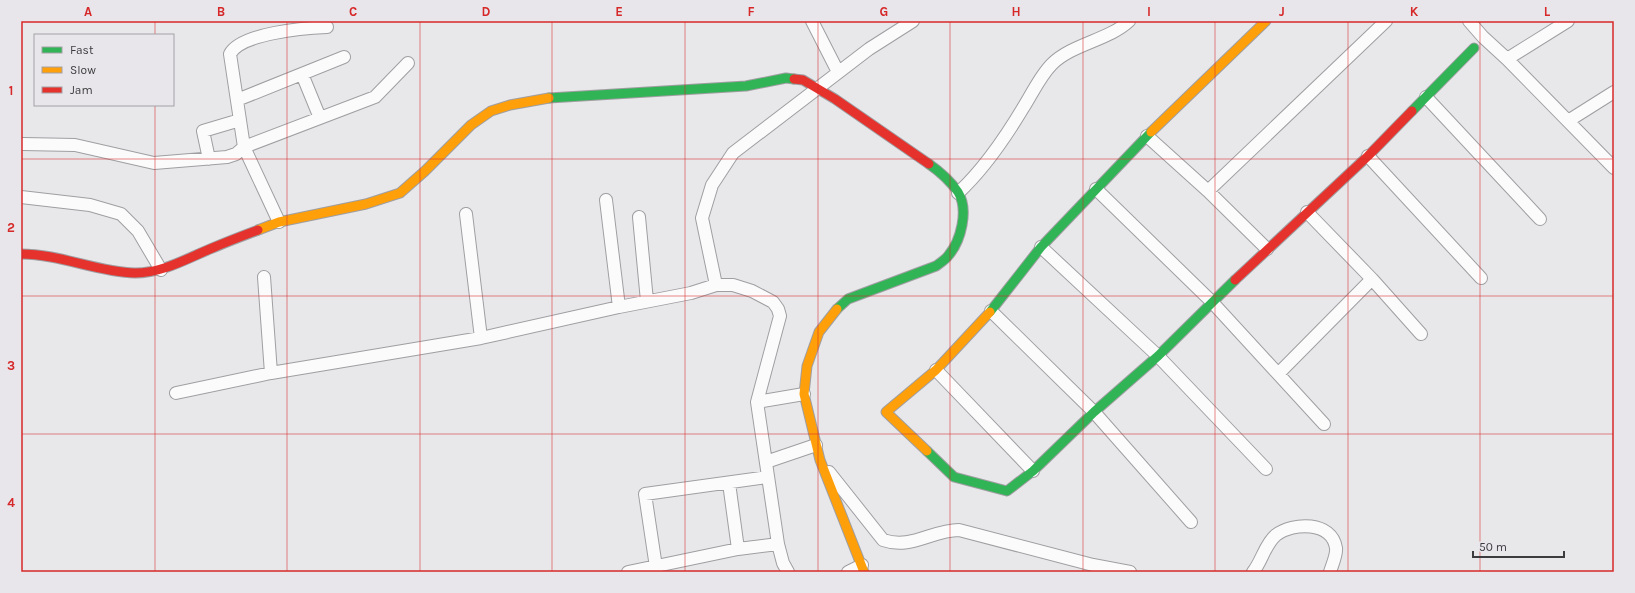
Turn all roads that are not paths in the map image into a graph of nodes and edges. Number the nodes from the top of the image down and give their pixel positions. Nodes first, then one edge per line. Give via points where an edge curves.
1 (812, 21) edge
2 (913, 21) edge
3 (1129, 21) edge
4 (1266, 21) edge
5 (1386, 21) edge
6 (1469, 21) edge
7 (1568, 21) edge
8 (327, 27) dead end
9 (1474, 48) dead end
10 (344, 57) dead end
11 (1507, 59) junction
12 (408, 63) dead end
13 (838, 72) junction
14 (302, 74) junction
15 (818, 88) junction
16 (1614, 92) edge
17 (1426, 97) junction
18 (237, 100) junction
19 (320, 118) junction
20 (240, 120) junction
21 (1568, 121) junction
22 (1148, 136) junction
23 (23, 144) dead end
24 (244, 147) junction
25 (1368, 156) junction
26 (209, 159) junction
27 (1614, 168) edge
28 (1096, 189) junction
29 (1208, 191) junction
30 (958, 193) junction
31 (21, 197) edge
32 (606, 200) dead end
33 (1307, 212) junction
34 (466, 214) dead end
35 (638, 217) dead end
36 (1540, 219) dead end
37 (279, 222) junction
38 (1041, 247) junction
39 (1267, 249) junction
40 (21, 254) edge
41 (161, 270) junction
42 (264, 277) dead end
43 (1481, 278) dead end
44 (1372, 279) junction
45 (716, 285) junction
46 (647, 301) junction
47 (1212, 302) junction
48 (619, 307) junction
49 (991, 311) junction
50 (1421, 334) dead end
51 (481, 338) junction
52 (1158, 356) junction
53 (936, 370) junction
54 (271, 373) junction
55 (1279, 373) junction
56 (176, 393) dead end
57 (804, 394) junction
58 (757, 402) junction
59 (1094, 412) junction
60 (1324, 424) dead end
61 (816, 445) junction
62 (820, 460) junction
63 (766, 462) junction
64 (1266, 469) dead end
65 (1034, 471) junction
66 (768, 477) junction
67 (730, 483) junction
68 (866, 520) junction
69 (1191, 522) dead end
70 (846, 528) junction
71 (778, 544) junction
72 (738, 549) junction
73 (656, 567) junction
74 (863, 569) edge
75 (628, 572) edge
76 (788, 572) edge
77 (848, 572) edge
78 (1130, 572) edge
79 (1253, 572) edge
80 (1330, 572) edge

1 - 13 street
2 - 13 street
3 - 30 street via 1071,51 1052,64 998,147
4 - 22 street
5 - 29 street
6 - 11 street via 1483,38
7 - 11 street
8 - 18 street via 284,30 236,46 230,54
9 - 17 street
10 - 14 street
11 - 21 street
12 - 19 street via 374,97
13 - 15 street
14 - 18 street
14 - 19 street
15 - 30 street via 936,169
15 - 37 street via 803,80 786,78 746,86 551,98 510,105 490,111 471,125 400,193 366,204
15 - 45 street via 733,153 712,185 702,218
16 - 21 street
17 - 25 street
17 - 36 street
18 - 20 street
19 - 24 street
20 - 24 street
20 - 26 street via 203,131
21 - 27 street
22 - 28 street
22 - 29 street
23 - 26 street via 75,145 154,163
24 - 26 street via 236,154
24 - 37 street
25 - 33 street
25 - 43 street
28 - 38 street
28 - 47 street
29 - 39 street
30 - 57 street via 963,212 959,237 948,256 936,266 848,299 831,315 819,332 807,366
31 - 41 street via 90,205 121,214 138,231
32 - 48 street
33 - 39 street
33 - 44 street
34 - 51 street
35 - 46 street
37 - 41 street via 227,240
38 - 49 street
38 - 52 street
39 - 47 street
40 - 41 street via 37,254 118,272
42 - 54 street
44 - 50 street
44 - 55 street
45 - 46 street via 691,293
45 - 58 street via 733,285 752,291 773,302 778,309 780,316
46 - 48 street
47 - 52 street
47 - 55 street
48 - 51 street
49 - 53 street
49 - 59 street
51 - 54 street
52 - 59 street
52 - 64 street
53 - 65 street
53 - 65 street via 886,412 954,478 1007,491
54 - 56 street
55 - 60 street
57 - 58 street
57 - 61 street
58 - 63 street
59 - 65 street
59 - 69 street
61 - 62 street
61 - 63 street
62 - 68 street
62 - 70 street
63 - 66 street
66 - 67 street
66 - 71 street
67 - 72 street
67 - 73 street via 645,494
68 - 70 street
68 - 78 street via 883,540 894,544 959,530 1093,565
70 - 74 street
71 - 72 street
71 - 76 street
72 - 73 street
73 - 75 street
74 - 77 street
79 - 80 street via 1274,537 1286,528 1299,526 1317,527 1334,539 1336,550

